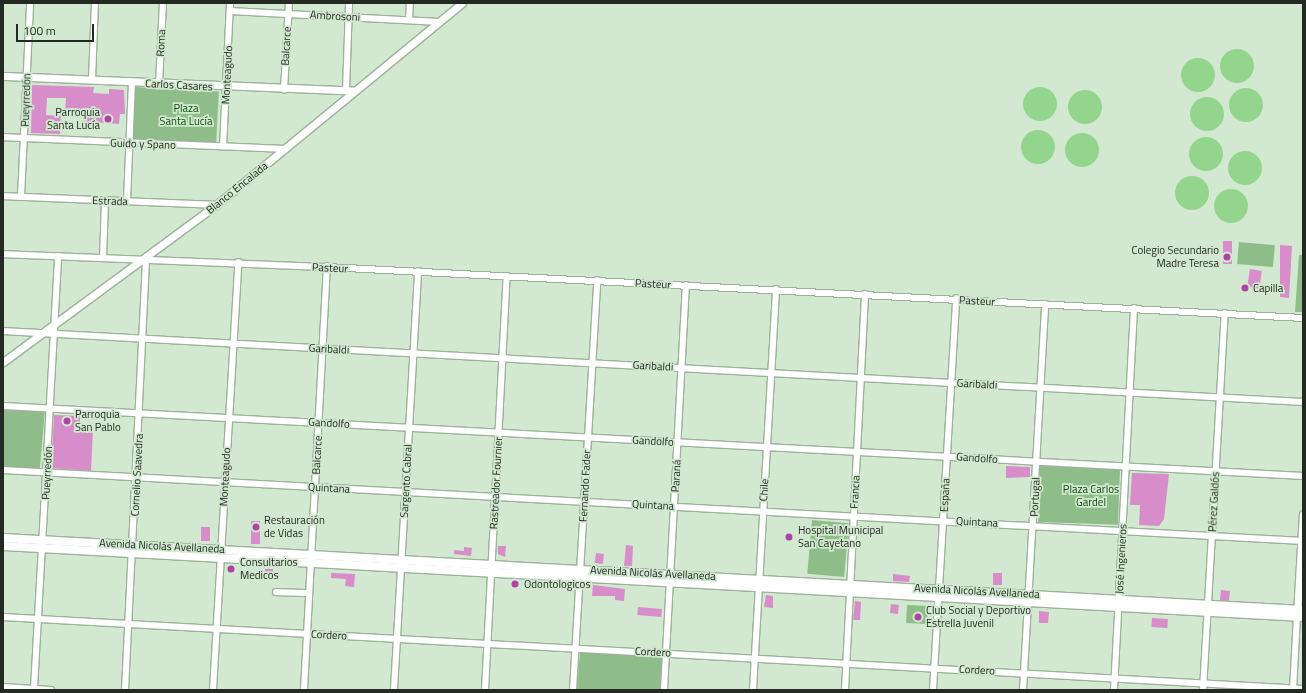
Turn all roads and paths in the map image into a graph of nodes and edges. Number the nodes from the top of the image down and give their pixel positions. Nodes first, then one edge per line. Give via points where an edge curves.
1 (30, 3) edge
2 (95, 3) edge
3 (163, 3) edge
4 (230, 3) edge
5 (289, 3) edge
6 (349, 3) edge
7 (410, 3) edge
8 (462, 3) edge
9 (230, 11) junction
10 (288, 14) junction
11 (349, 17) junction
12 (409, 20) junction
13 (440, 22) junction
14 (3, 76) edge
15 (26, 77) junction
16 (92, 80) junction
17 (132, 82) junction
18 (159, 84) junction
19 (226, 87) junction
20 (284, 90) junction
21 (346, 91) junction
22 (354, 91) junction
23 (3, 137) edge
24 (24, 138) junction
25 (130, 144) junction
26 (223, 147) junction
27 (284, 149) junction
28 (3, 196) edge
29 (21, 197) junction
30 (105, 201) junction
31 (127, 202) junction
32 (216, 205) junction
33 (3, 254) edge
34 (58, 257) junction
35 (103, 258) junction
36 (146, 260) junction
37 (238, 264) junction
38 (327, 267) junction
39 (418, 272) junction
40 (507, 277) junction
41 (597, 281) junction
42 (686, 286) junction
43 (776, 290) junction
44 (865, 295) junction
45 (956, 299) junction
46 (1045, 305) junction
47 (1134, 309) junction
48 (1225, 314) junction
49 (1303, 318) edge
50 (54, 325) junction
51 (3, 331) edge
52 (44, 333) junction
53 (54, 334) junction
54 (144, 338) junction
55 (233, 343) junction
56 (323, 348) junction
57 (413, 353) junction
58 (503, 358) junction
59 (3, 362) edge
60 (592, 363) junction
61 (682, 368) junction
62 (771, 373) junction
63 (861, 378) junction
64 (951, 382) junction
65 (1040, 387) junction
66 (1130, 392) junction
67 (1219, 397) junction
68 (1303, 402) edge
69 (3, 406) edge
70 (50, 408) junction
71 (140, 413) junction
72 (229, 417) junction
73 (318, 423) junction
74 (409, 428) junction
75 (499, 432) junction
76 (588, 437) junction
77 (678, 442) junction
78 (767, 447) junction
79 (857, 451) junction
80 (947, 456) junction
81 (1037, 462) junction
82 (1126, 466) junction
83 (3, 470) edge
84 (1215, 471) junction
85 (47, 473) junction
86 (1303, 476) edge
87 (137, 478) junction
88 (225, 482) junction
89 (315, 487) junction
90 (405, 492) junction
91 (495, 496) junction
92 (584, 501) junction
93 (674, 506) junction
94 (763, 510) junction
95 (1303, 514) edge
96 (854, 515) junction
97 (943, 520) junction
98 (1033, 525) junction
99 (1122, 530) junction
100 (1212, 535) junction
101 (3, 538) edge
102 (1302, 541) edge
103 (43, 544) junction
104 (3, 546) edge
105 (133, 549) junction
106 (221, 554) junction
107 (311, 559) junction
108 (401, 563) junction
109 (491, 568) junction
110 (580, 573) junction
111 (670, 578) junction
112 (759, 583) junction
113 (850, 588) junction
114 (276, 592) dead end
115 (309, 593) junction
116 (939, 593) junction
117 (1028, 598) junction
118 (1118, 603) junction
119 (1207, 608) junction
120 (1300, 613) edge
121 (3, 617) edge
122 (38, 619) junction
123 (128, 624) junction
124 (216, 629) junction
125 (307, 634) junction
126 (397, 638) junction
127 (487, 643) junction
128 (576, 648) junction
129 (666, 653) junction
130 (754, 658) junction
131 (847, 663) junction
132 (935, 668) junction
133 (1024, 673) junction
134 (1114, 678) junction
135 (1204, 683) junction
136 (3, 687) edge
137 (34, 689) edge
138 (1293, 689) edge
139 (1303, 689) edge
140 (51, 690) edge
141 (125, 690) edge
142 (213, 690) edge
143 (304, 690) edge
144 (394, 690) edge
145 (485, 690) edge
146 (573, 690) edge
147 (664, 690) edge
148 (753, 690) edge
149 (845, 690) edge
150 (933, 690) edge
151 (1024, 690) edge
152 (1114, 690) edge
153 (1203, 690) edge

1 - 15 street, Pueyrredón
2 - 16 street
3 - 18 street, Roma
4 - 9 street, Monteagudo
5 - 10 street, Balcarce
6 - 11 street
7 - 12 street
8 - 13 street, Blanco Encalada
9 - 10 street, Ambrosoni
9 - 19 street, Monteagudo
10 - 11 street, Ambrosoni
10 - 20 street, Balcarce
11 - 12 street, Ambrosoni
11 - 21 street
12 - 13 street, Ambrosoni
13 - 22 street, Blanco Encalada
14 - 15 street, Carlos Casares
15 - 16 street, Carlos Casares
15 - 24 street, Pueyrredón
16 - 17 street, Carlos Casares
17 - 18 street, Carlos Casares
17 - 25 street
18 - 19 street, Carlos Casares
19 - 20 street, Carlos Casares
19 - 26 street, Monteagudo
20 - 21 street, Carlos Casares
21 - 22 street, Carlos Casares
22 - 27 street, Blanco Encalada
23 - 24 street, Guido y Spano
24 - 25 street, Guido y Spano
24 - 29 street, Pueyrredón
25 - 26 street, Guido y Spano
25 - 31 street
26 - 27 street, Guido y Spano
27 - 32 street, Blanco Encalada
28 - 29 street, Estrada
29 - 30 street, Estrada
30 - 31 street, Estrada
30 - 35 street
31 - 32 street, Estrada
32 - 36 street, Blanco Encalada
33 - 34 street, Pasteur
34 - 35 street, Pasteur
34 - 50 street, Pueyrredón
35 - 36 street, Pasteur
36 - 37 street, Pasteur
36 - 50 street, Blanco Encalada
36 - 54 street, Cornelio Saavedra
37 - 38 street, Pasteur
37 - 55 street, Monteagudo
38 - 39 street, Pasteur
38 - 56 street, Balcarce
39 - 40 street, Pasteur
39 - 57 street, Sargento Cabral
40 - 41 street, Pasteur
40 - 58 street, Rastreador Fournier
41 - 42 street, Pasteur
41 - 60 street, Fernando Fader
42 - 43 street, Pasteur
42 - 61 street, Paraná
43 - 44 street, Pasteur
43 - 62 street, Chile
44 - 45 street, Pasteur
44 - 63 street, Francia
45 - 46 street, Pasteur
45 - 64 street, España
46 - 47 street, Pasteur
46 - 65 street, Portugal
47 - 48 street, Pasteur
47 - 66 street, José Ingenieros
48 - 49 street, Pasteur
48 - 67 street, Pérez Galdós
50 - 52 street, Blanco Encalada
50 - 53 street, Pueyrredón
51 - 52 street, Garibaldi
52 - 53 street, Garibaldi
52 - 59 street, Blanco Encalada
53 - 54 street, Garibaldi
53 - 70 street, Pueyrredón
54 - 55 street, Garibaldi
54 - 71 street, Cornelio Saavedra
55 - 56 street, Garibaldi
55 - 72 street, Monteagudo
56 - 57 street, Garibaldi
56 - 73 street, Balcarce
57 - 58 street, Garibaldi
57 - 74 street, Sargento Cabral
58 - 60 street, Garibaldi
58 - 75 street, Rastreador Fournier
60 - 61 street, Garibaldi
60 - 76 street, Fernando Fader
61 - 62 street, Garibaldi
61 - 77 street, Paraná
62 - 63 street, Garibaldi
62 - 78 street, Chile
63 - 64 street, Garibaldi
63 - 79 street, Francia
64 - 65 street, Garibaldi
64 - 80 street, España
65 - 66 street, Garibaldi
65 - 81 street, Portugal
66 - 67 street, Garibaldi
66 - 82 street, José Ingenieros
67 - 68 street, Garibaldi
67 - 84 street, Pérez Galdós
69 - 70 street, Gandolfo
70 - 71 street, Gandolfo
70 - 85 street, Pueyrredón
71 - 72 street, Gandolfo
71 - 87 street, Cornelio Saavedra
72 - 73 street, Gandolfo
72 - 88 street, Monteagudo
73 - 74 street, Gandolfo
73 - 89 street, Balcarce
74 - 75 street, Gandolfo
74 - 90 street, Sargento Cabral
75 - 76 street, Gandolfo
75 - 91 street, Rastreador Fournier
76 - 77 street, Gandolfo
76 - 92 street, Fernando Fader
77 - 78 street, Gandolfo
77 - 93 street, Paraná
78 - 79 street, Gandolfo
78 - 94 street, Chile
79 - 80 street, Gandolfo
79 - 96 street, Francia
80 - 81 street, Gandolfo
80 - 97 street, España
81 - 82 street, Gandolfo
81 - 98 street, Portugal
82 - 84 street, Gandolfo
82 - 99 street, José Ingenieros
83 - 85 street, Quintana
84 - 86 street, Gandolfo
84 - 100 street, Pérez Galdós
85 - 87 street, Quintana
85 - 103 street, Pueyrredón
87 - 88 street, Quintana
87 - 105 street, Cornelio Saavedra
88 - 89 street, Quintana
88 - 106 street, Monteagudo
89 - 90 street, Quintana
89 - 107 street, Balcarce
90 - 91 street, Quintana
90 - 108 street, Sargento Cabral
91 - 92 street, Quintana
91 - 109 street, Rastreador Fournier
92 - 93 street, Quintana
92 - 110 street, Fernando Fader
93 - 94 street, Quintana
93 - 111 street, Paraná
94 - 96 street, Quintana
94 - 112 street, Chile
95 - 102 street
96 - 97 street, Quintana
96 - 113 street, Francia
97 - 98 street, Quintana
97 - 116 street, España
98 - 99 street, Quintana
98 - 117 street, Portugal
99 - 100 street, Quintana
99 - 118 street, José Ingenieros
100 - 102 street, Quintana
100 - 119 street, Pérez Galdós
101 - 103 main road, Avenida Nicolás Avellaneda
102 - 120 street
103 - 104 main road, Avenida Nicolás Avellaneda
103 - 105 main road, Avenida Nicolás Avellaneda
103 - 122 street, Pueyrredón
105 - 106 main road, Avenida Nicolás Avellaneda
105 - 123 street, Cornelio Saavedra
106 - 107 main road, Avenida Nicolás Avellaneda
106 - 124 street, Monteagudo
107 - 108 main road, Avenida Nicolás Avellaneda
107 - 115 street, Balcarce
108 - 109 main road, Avenida Nicolás Avellaneda
108 - 126 street, Sargento Cabral
109 - 110 main road, Avenida Nicolás Avellaneda
109 - 127 street, Rastreador Fournier
110 - 111 main road, Avenida Nicolás Avellaneda
110 - 128 street, Fernando Fader
111 - 112 main road, Avenida Nicolás Avellaneda
111 - 129 street, Paraná
112 - 113 main road, Avenida Nicolás Avellaneda
112 - 130 street, Chile
113 - 116 main road, Avenida Nicolás Avellaneda
113 - 131 street, Francia
114 - 115 street
115 - 125 street, Balcarce
116 - 117 main road, Avenida Nicolás Avellaneda
116 - 132 street, España
117 - 118 main road, Avenida Nicolás Avellaneda
117 - 133 street, Portugal
118 - 119 main road, Avenida Nicolás Avellaneda
118 - 134 street, José Ingenieros
119 - 120 main road, Avenida Nicolás Avellaneda
119 - 135 street, Pérez Galdós
120 - 138 street
121 - 122 street, Cordero
122 - 123 street, Cordero
122 - 137 street, Pueyrredón
123 - 124 street, Cordero
123 - 141 street, Cornelio Saavedra
124 - 125 street, Cordero
124 - 142 street, Monteagudo
125 - 126 street, Cordero
125 - 143 street, Balcarce
126 - 127 street, Cordero
126 - 144 street, Sargento Cabral
127 - 128 street, Cordero
127 - 145 street, Rastreador Fournier
128 - 129 street, Cordero
128 - 146 street, Fernando Fader
129 - 130 street, Cordero
129 - 147 street, Paraná
130 - 131 street, Cordero
130 - 148 street, Chile
131 - 132 street, Cordero
131 - 149 street, Francia
132 - 133 street, Cordero
132 - 150 street, España
133 - 134 street, Cordero
133 - 151 street, Portugal
134 - 135 street, Cordero
134 - 152 street, José Ingenieros
135 - 138 street, Cordero
135 - 153 street, Pérez Galdós
136 - 137 street
137 - 140 street
138 - 139 street, Cordero

